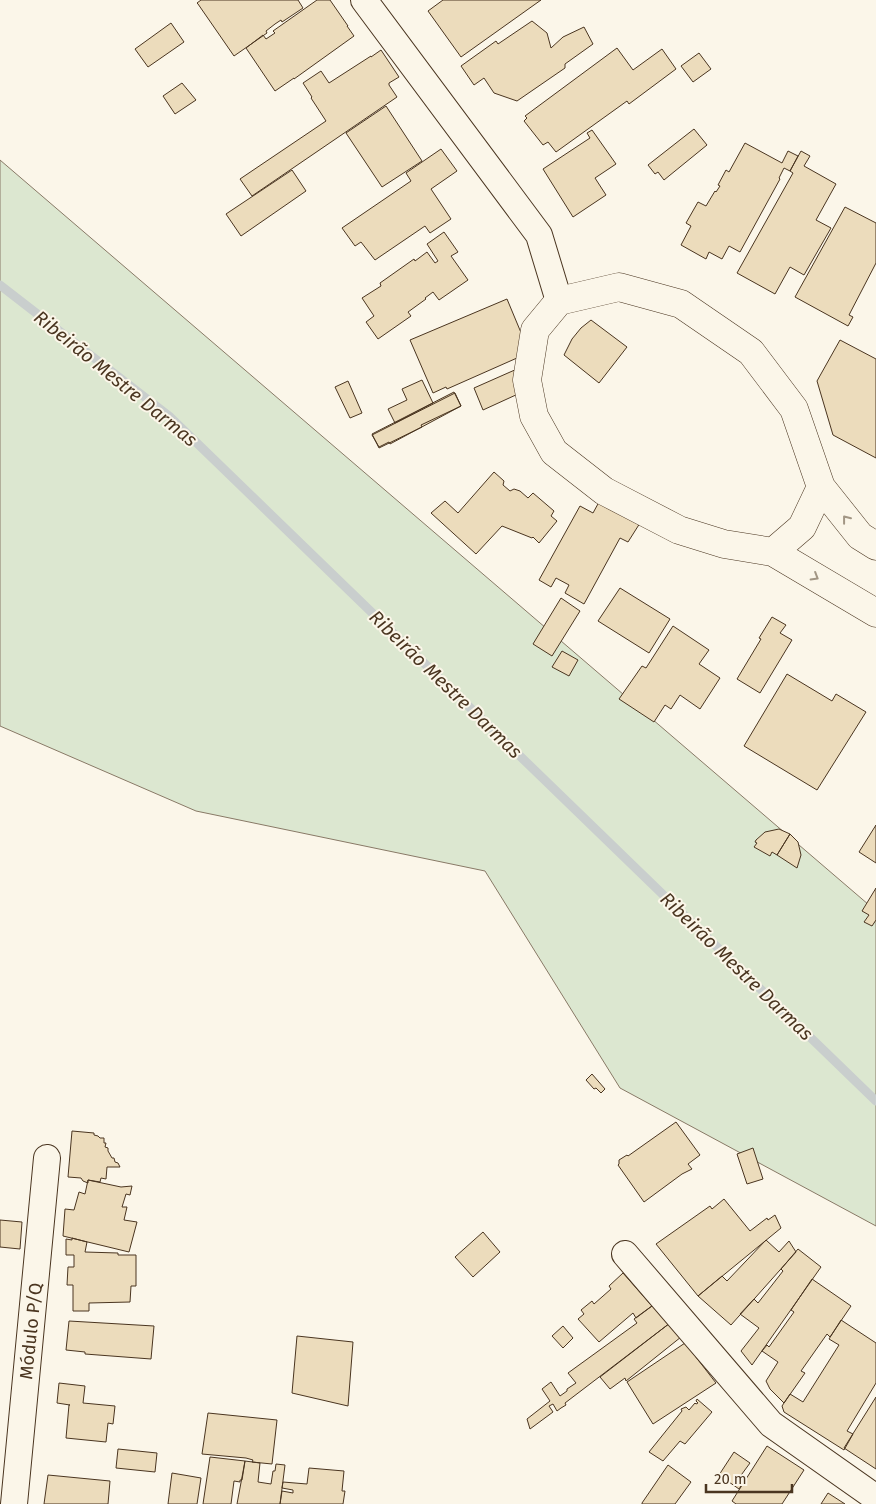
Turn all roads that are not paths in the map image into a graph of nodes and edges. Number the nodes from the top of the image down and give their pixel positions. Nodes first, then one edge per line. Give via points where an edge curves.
1 (364, 0) edge
2 (559, 301) junction
3 (821, 486) junction
4 (876, 546) edge
5 (773, 552) junction
6 (876, 613) edge
7 (47, 1158) dead end
8 (625, 1254) dead end
9 (876, 1498) edge
10 (14, 1504) edge

1 - 2 street via 539,236
2 - 3 street via 619,287 681,304 751,352 794,409
2 - 5 street via 535,330 527,380 534,416 554,452 604,491 679,530 724,544
4 -> 3 street via 860,536
3 - 5 street via 802,527
5 -> 6 street
7 - 10 street, Módulo P/Q
8 - 9 street via 771,1424

